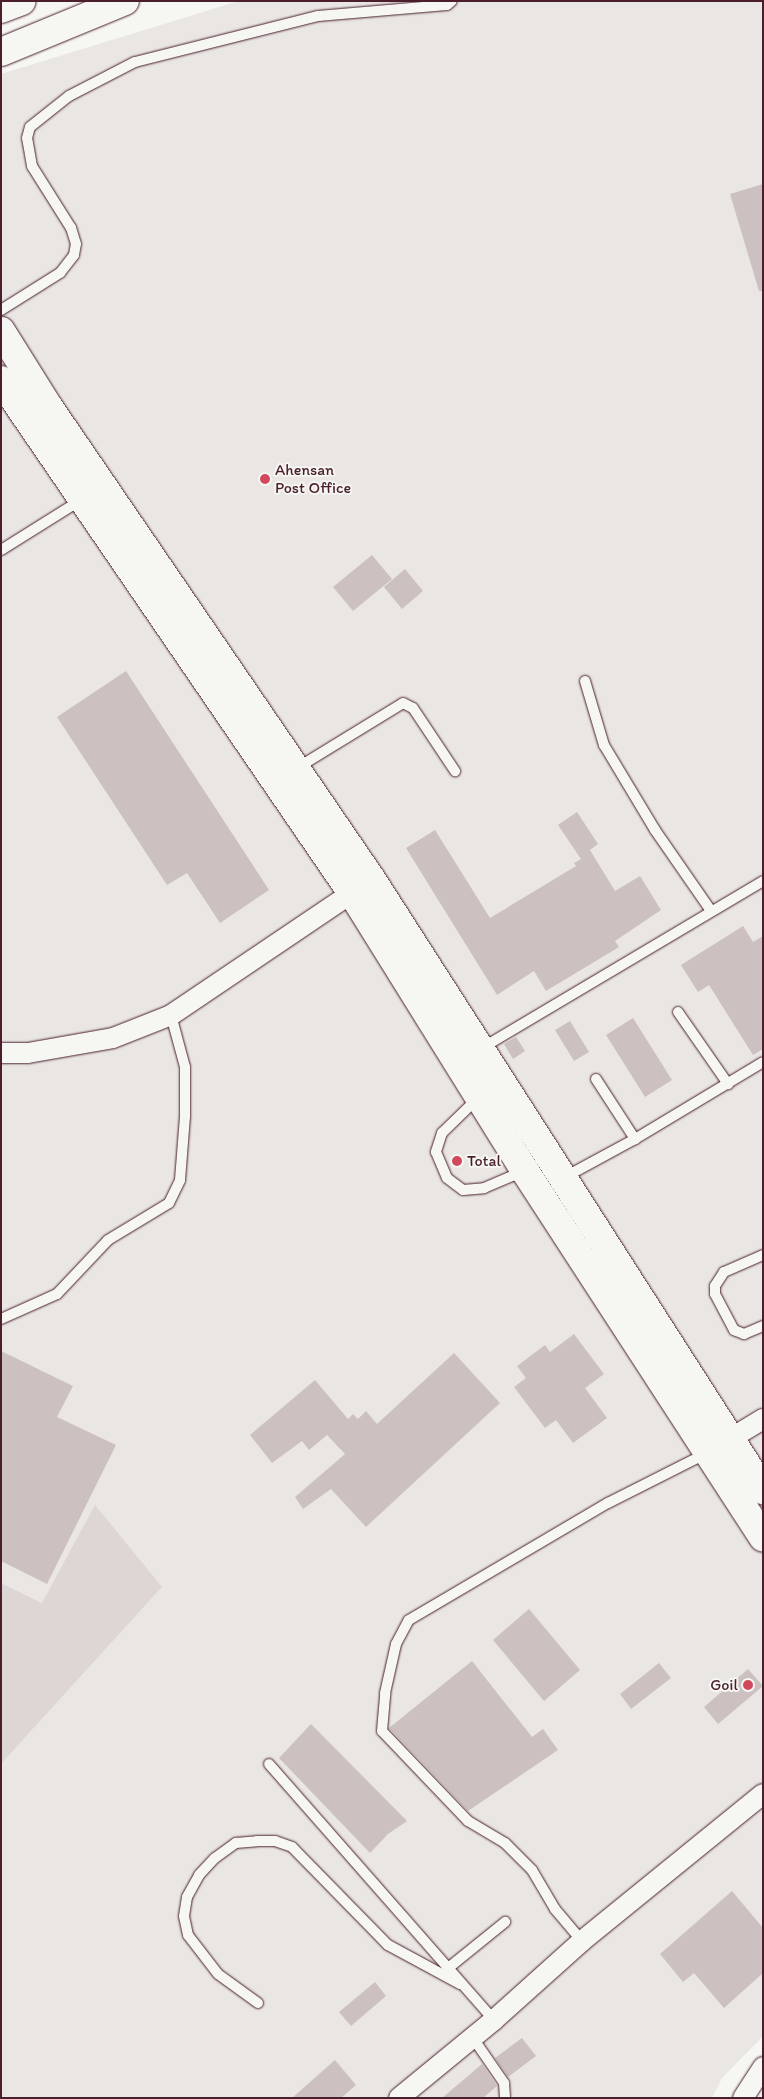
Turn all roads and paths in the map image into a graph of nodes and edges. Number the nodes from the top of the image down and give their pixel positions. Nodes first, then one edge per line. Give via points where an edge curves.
1 (22, 1) edge
2 (125, 1) edge
3 (452, 1) edge
4 (1, 9) edge
5 (1, 52) edge
6 (1, 310) edge
7 (1, 331) edge
8 (1, 380) edge
9 (82, 500) junction
10 (1, 550) edge
11 (585, 681) dead end
12 (296, 769) junction
13 (455, 771) dead end
14 (763, 881) edge
15 (362, 886) junction
16 (712, 911) junction
17 (678, 1012) dead end
18 (171, 1015) junction
19 (480, 1049) junction
20 (1, 1053) edge
21 (763, 1062) edge
22 (596, 1079) dead end
23 (728, 1084) junction
24 (480, 1096) junction
25 (635, 1139) junction
26 (525, 1171) junction
27 (563, 1179) junction
28 (763, 1255) edge
29 (1, 1319) edge
30 (763, 1326) edge
31 (763, 1419) edge
32 (719, 1446) junction
33 (763, 1490) edge
34 (763, 1538) edge
35 (269, 1764) dead end
36 (763, 1794) edge
37 (505, 1922) dead end
38 (582, 1941) junction
39 (447, 1969) junction
40 (460, 1984) junction
41 (258, 2003) dead end
42 (494, 2020) junction
43 (473, 2038) junction
44 (763, 2066) edge
45 (399, 2098) edge
46 (505, 2098) edge
47 (743, 2098) edge

1 - 4 main road
2 - 5 main road
3 - 6 lane via 447,5 318,16 136,62 69,96 30,127 26,138 32,166 71,228 76,244 74,255 60,274
7 - 12 main road via 48,406
8 - 9 main road
9 - 10 lane
9 - 15 main road
11 - 16 lane via 604,745 654,830
12 - 13 lane via 403,703 413,708
12 - 15 main road
14 - 16 lane
15 - 18 street
15 - 19 main road
15 - 24 main road
16 - 19 lane
17 - 23 lane
18 - 20 street via 113,1038 28,1053
18 - 29 lane via 185,1067 185,1096 180,1180 169,1203 108,1240 57,1294
19 - 27 main road
21 - 23 lane
22 - 25 lane
23 - 25 lane
24 - 26 main road
24 - 26 lane via 442,1133 436,1152 447,1178 463,1190 484,1188
25 - 27 lane
26 - 32 main road
27 - 32 main road
28 - 30 lane via 724,1272 714,1286 734,1330 744,1334
31 - 32 street
32 - 33 main road
32 - 34 main road
32 - 38 lane via 654,1477 409,1620 396,1644 385,1693 382,1731 468,1822 505,1844 532,1870 555,1909
35 - 39 lane
36 - 38 street
37 - 39 lane
38 - 42 street
39 - 40 lane
40 - 41 lane via 388,1944 292,1847 275,1841 236,1843 215,1858 200,1875 187,1897 184,1916 188,1935 218,1974
40 - 42 lane
42 - 43 street
43 - 45 street
43 - 46 lane via 504,2083
44 - 47 street

